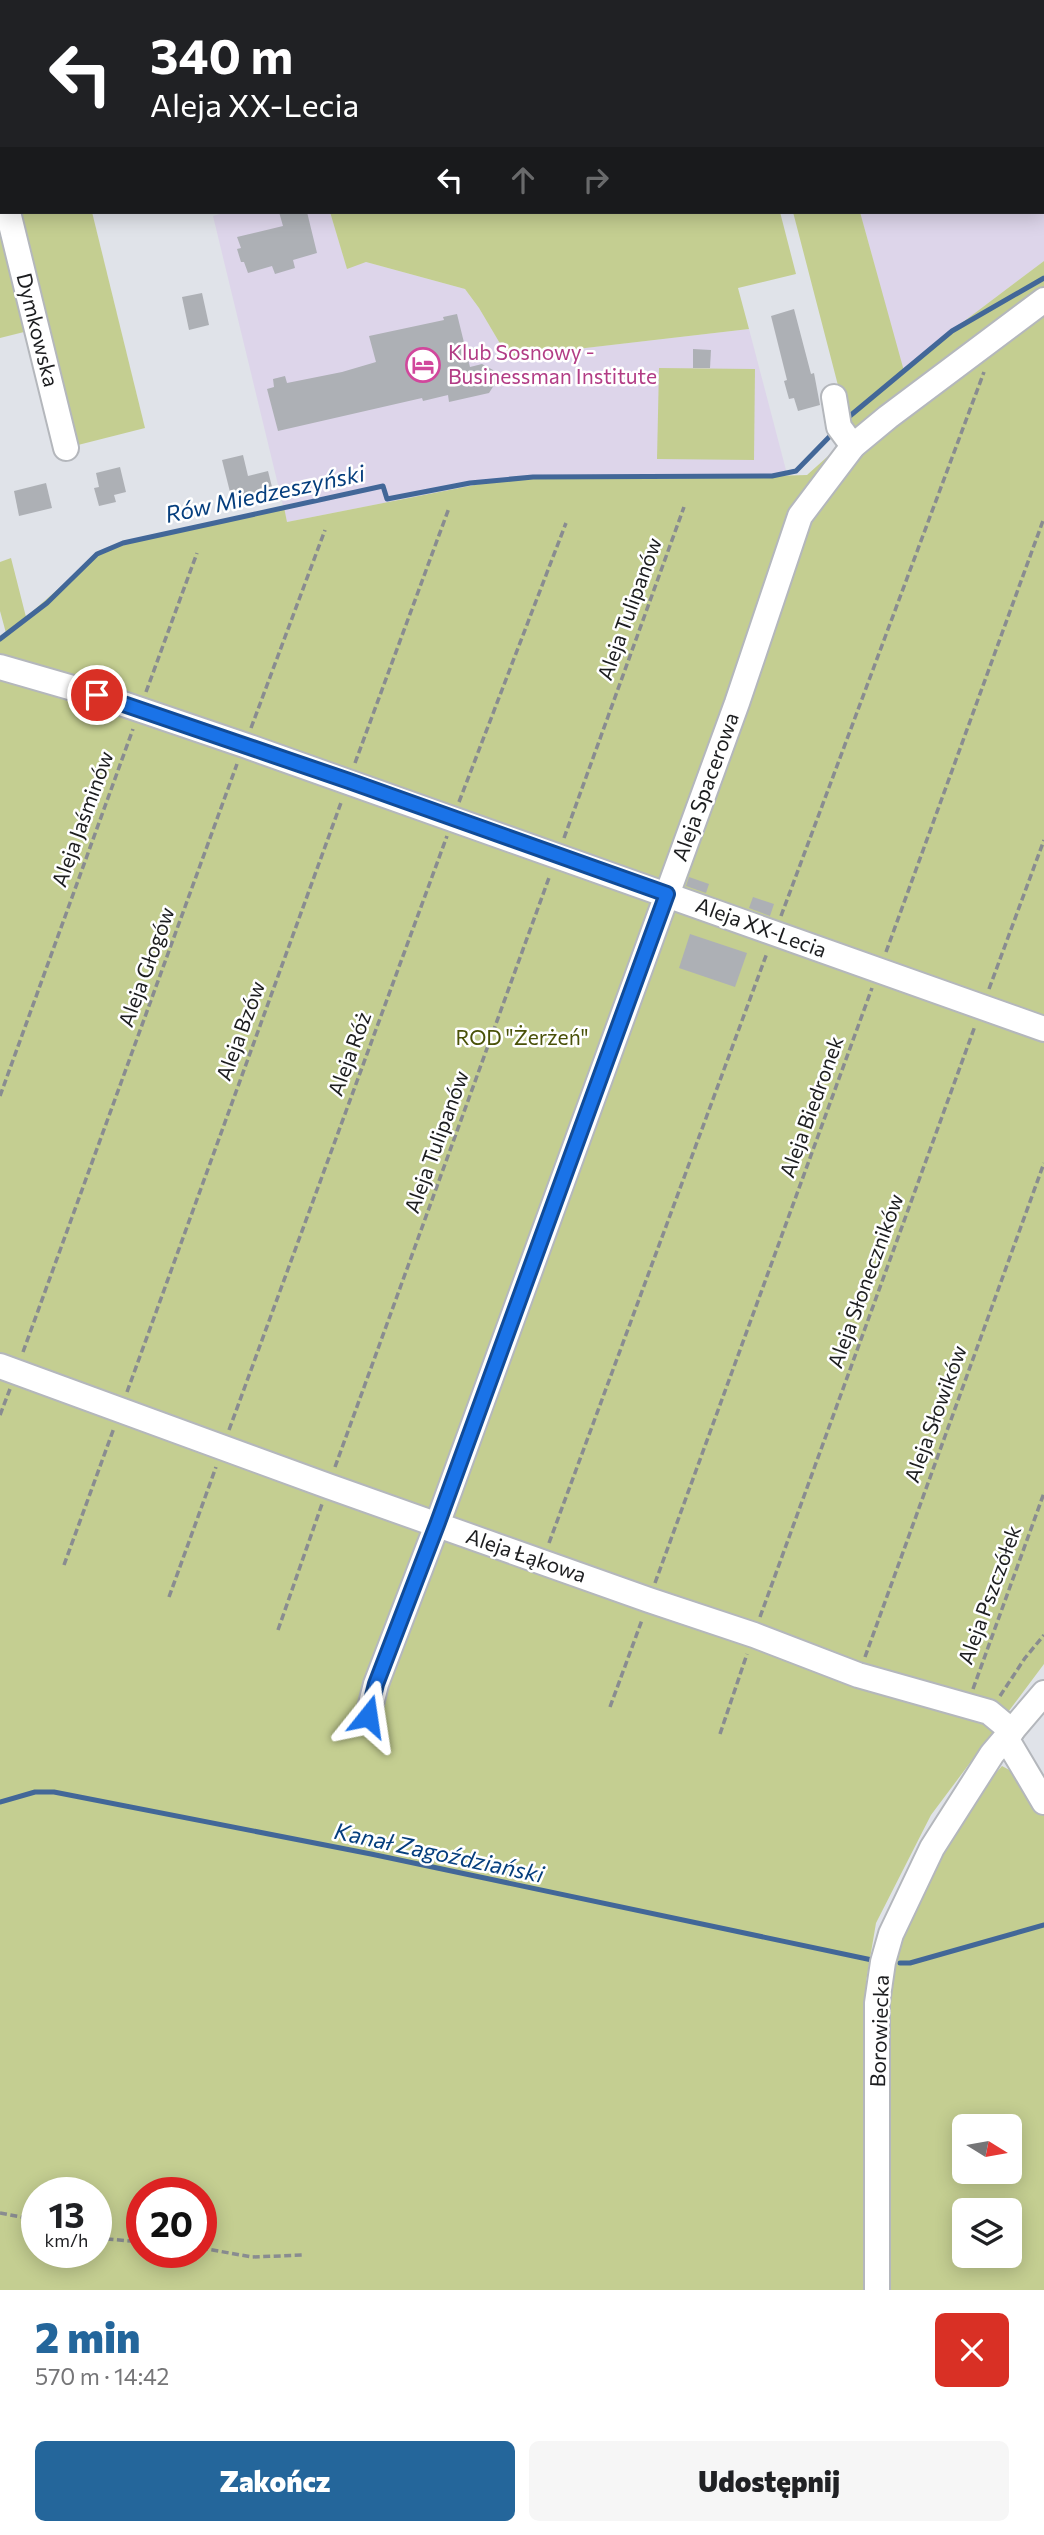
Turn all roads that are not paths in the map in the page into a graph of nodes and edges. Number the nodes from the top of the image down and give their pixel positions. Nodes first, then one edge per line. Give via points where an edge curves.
1 (8, 214) edge
2 (1044, 300) edge
3 (834, 397) dead end
4 (853, 446) junction
5 (66, 449) dead end
6 (0, 667) edge
7 (667, 894) junction
8 (1044, 1029) edge
9 (8, 1369) edge
10 (437, 1525) junction
11 (1044, 1693) edge
12 (368, 1716) dead end
13 (1009, 1734) junction
14 (1044, 1802) edge
15 (877, 2290) edge

1 - 5 street, Dymkowska
2 - 4 street, Aleja Spacerowa
3 - 4 street via 839,427
4 - 7 street, Aleja Spacerowa via 800,516
6 - 7 street, Aleja XX-Lecia via 244,745
7 - 8 street, Aleja XX-Lecia
7 - 10 street, Aleja Spacerowa
9 - 10 street, Aleja Łąkowa
10 - 12 street, Aleja Spacerowa
10 - 13 street, Aleja Łąkowa via 858,1675 978,1710
11 - 13 street, Borowiecka
13 - 14 street, Aleja Łąkowa
13 - 15 street, Borowiecka via 932,1848 891,1934 883,1962 877,2003

